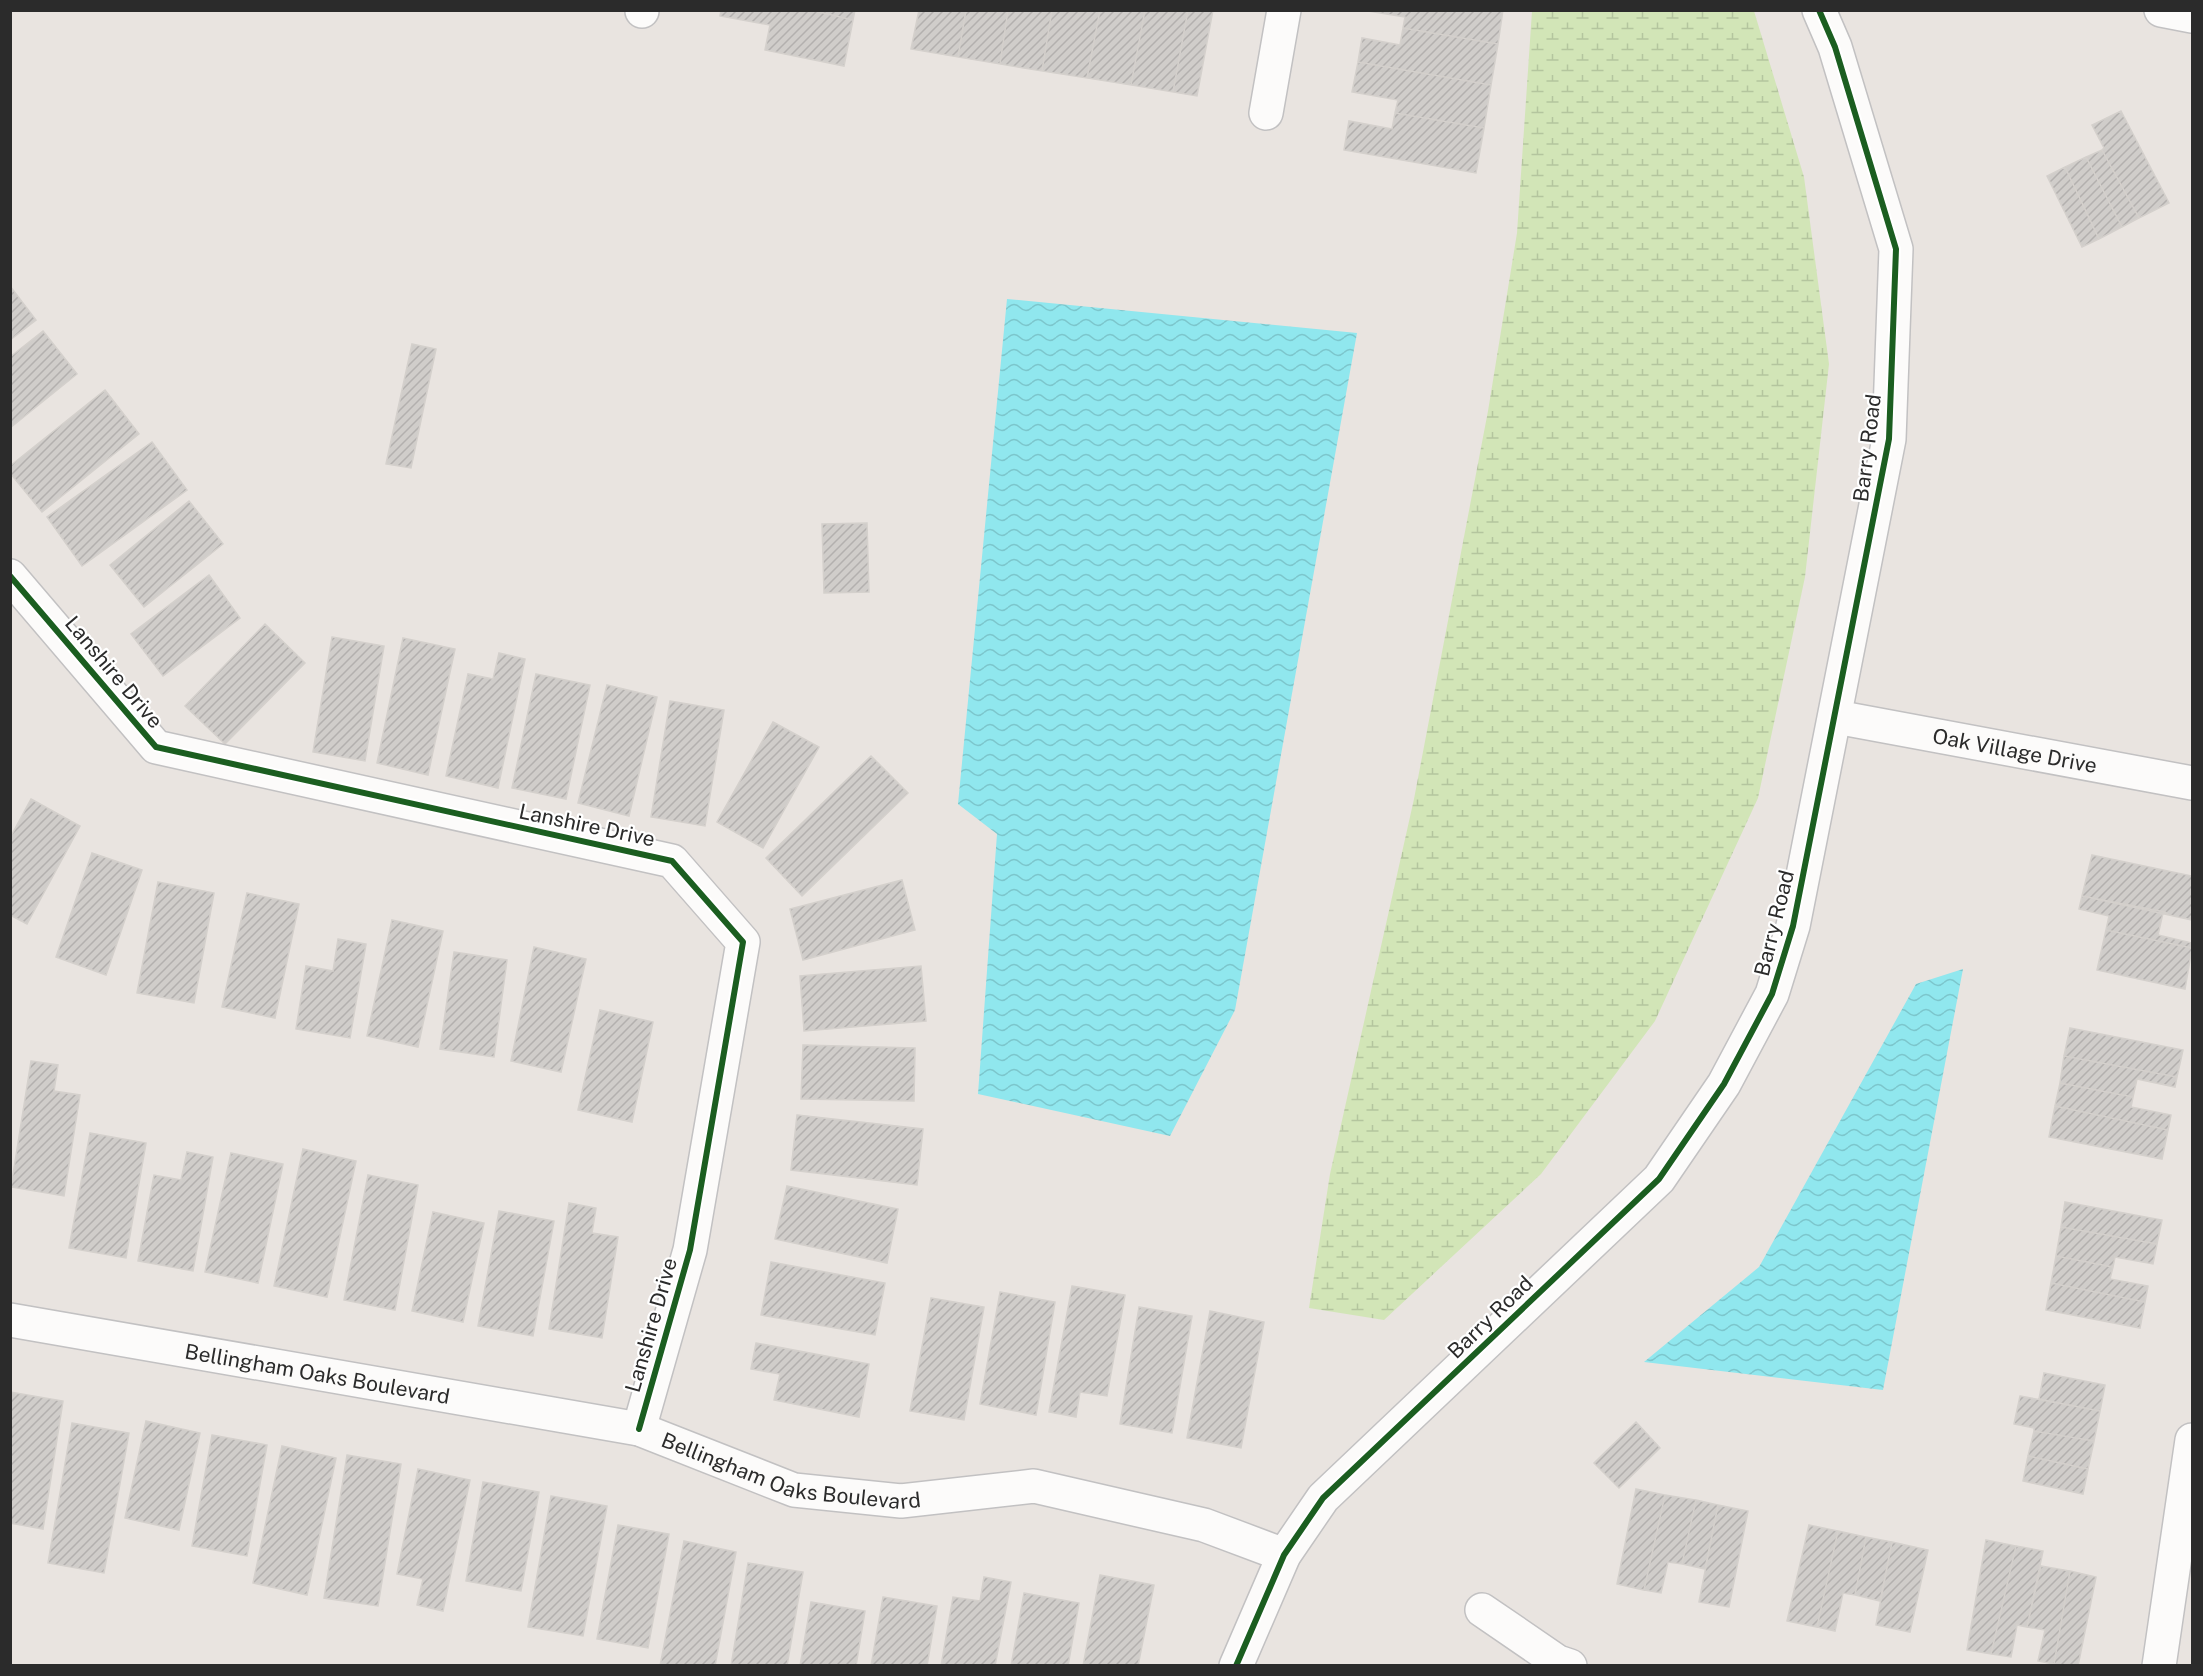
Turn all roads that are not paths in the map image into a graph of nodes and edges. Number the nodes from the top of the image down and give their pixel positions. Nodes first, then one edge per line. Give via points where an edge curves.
1 (1284, 10) edge
2 (1819, 10) edge
3 (2161, 10) edge
4 (2193, 16) edge
5 (1266, 113) dead end
6 (10, 576) edge
7 (1836, 717) junction
8 (2193, 783) edge
9 (10, 1320) edge
10 (639, 1429) junction
11 (2193, 1440) edge
12 (1284, 1555) junction
13 (1482, 1610) dead end
14 (1236, 1665) edge
15 (1570, 1665) edge
16 (2159, 1665) edge

1 - 5 street
2 - 7 street, Barry Road via 1835,47 1896,249 1889,439
3 - 4 street
6 - 10 street, Lanshire Drive via 156,747 672,861 743,942 690,1250
7 - 8 street, Oak Village Drive
7 - 12 street, Barry Road via 1793,926 1772,994 1724,1084 1659,1179 1323,1498
9 - 10 street, Bellingham Oaks Boulevard
10 - 12 street, Bellingham Oaks Boulevard via 794,1490 901,1501 1034,1486 1204,1525
11 - 16 street
12 - 14 street, Barry Road
13 - 15 street via 1558,1662

